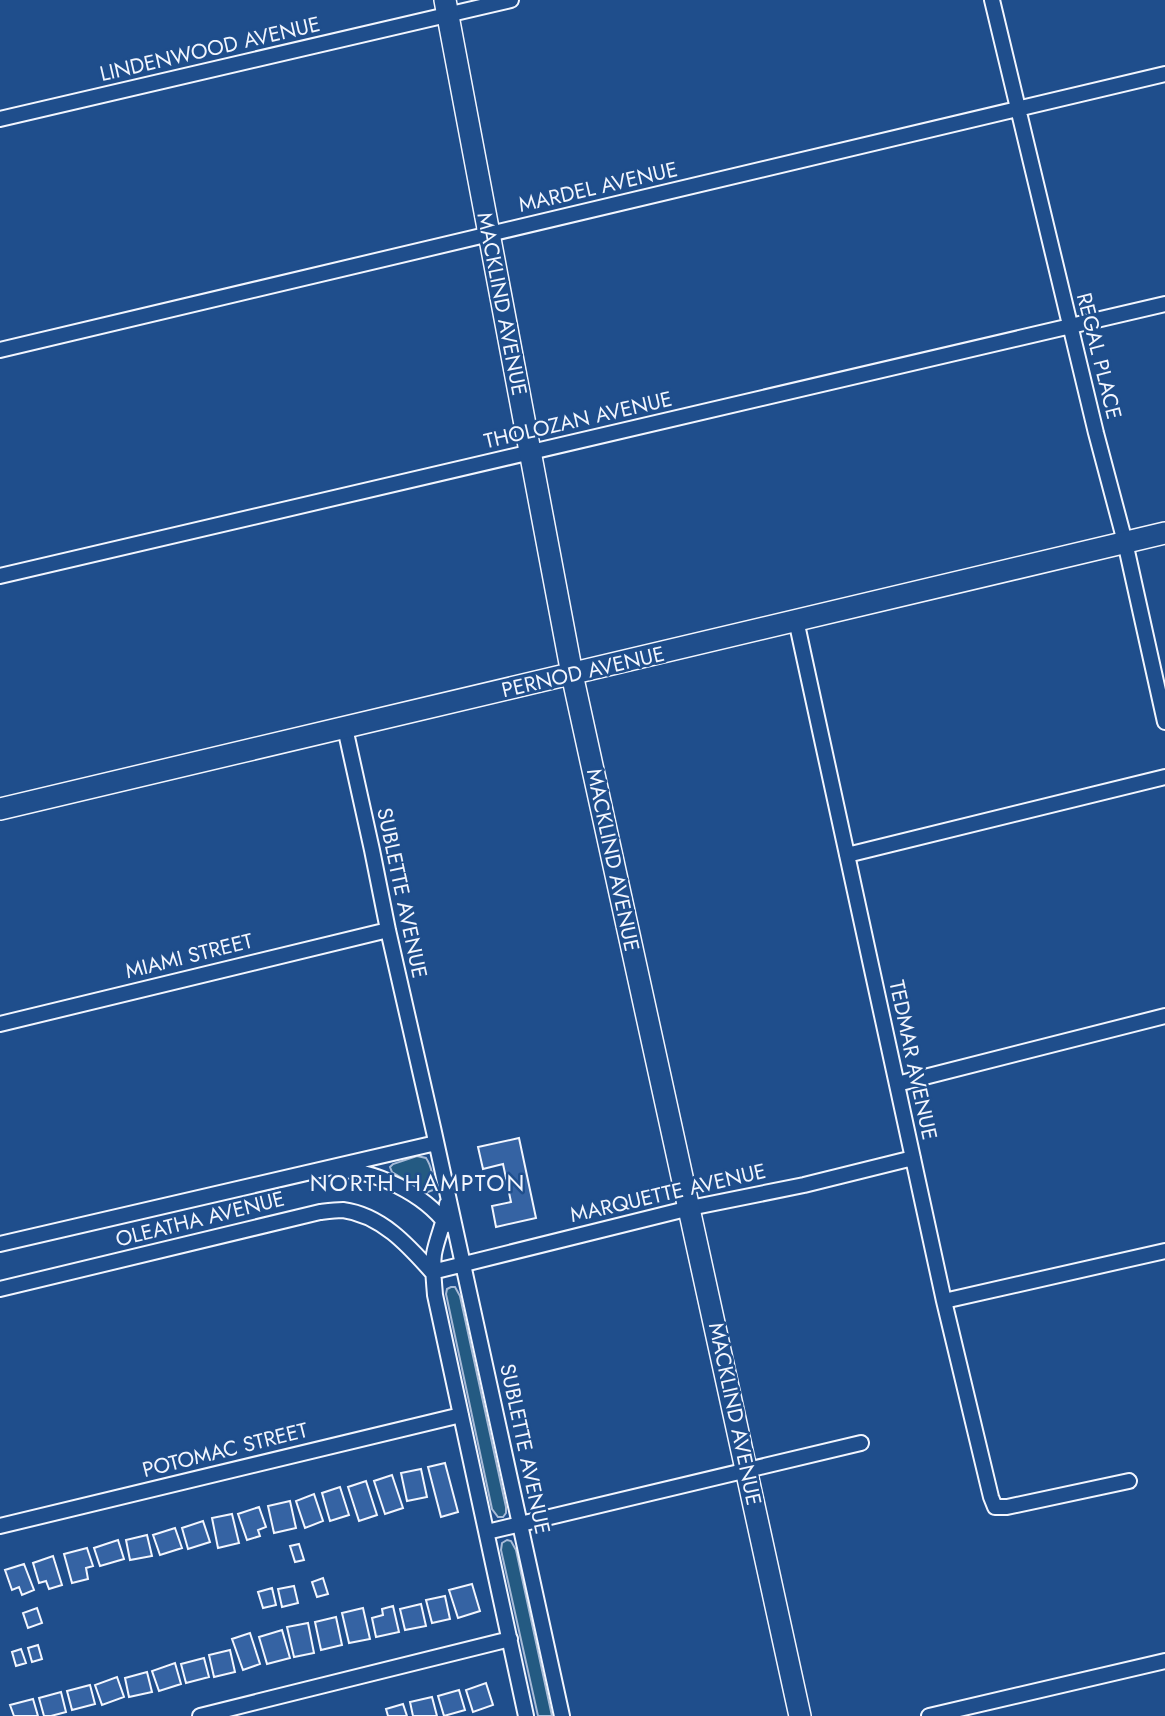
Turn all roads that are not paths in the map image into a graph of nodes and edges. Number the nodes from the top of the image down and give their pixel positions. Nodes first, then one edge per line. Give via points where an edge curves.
1 (511, 0) edge
2 (992, 0) edge
3 (447, 7) edge
4 (1165, 74) edge
5 (1018, 108) junction
6 (0, 120) edge
7 (489, 235) junction
8 (1165, 304) edge
9 (1070, 327) junction
10 (0, 349) edge
11 (530, 452) junction
12 (1165, 533) edge
13 (1125, 542) junction
14 (0, 576) edge
15 (796, 620) junction
16 (572, 674) junction
17 (1165, 722) edge
18 (345, 728) junction
19 (1165, 778) edge
20 (0, 809) edge
21 (847, 855) junction
22 (387, 929) junction
23 (1165, 1016) edge
24 (0, 1024) edge
25 (897, 1084) junction
26 (436, 1143) junction
27 (913, 1158) junction
28 (313, 1172) junction
29 (447, 1190) junction
30 (690, 1208) junction
31 (444, 1221) junction
32 (0, 1244) edge
33 (459, 1244) junction
34 (1165, 1251) edge
35 (463, 1264) junction
36 (432, 1272) junction
37 (0, 1289) edge
38 (944, 1301) junction
39 (461, 1415) junction
40 (861, 1443) dead end
41 (747, 1470) junction
42 (1129, 1480) dead end
43 (520, 1524) junction
44 (0, 1526) edge
45 (487, 1532) junction
46 (510, 1640) junction
47 (1165, 1661) edge
48 (200, 1716) edge
49 (526, 1716) edge
50 (562, 1716) edge
51 (800, 1716) edge
52 (929, 1716) edge

1 - 3 street, LINDENWOOD AVENUE
2 - 5 street, REGAL PLACE
3 - 6 street, LINDENWOOD AVENUE
3 - 7 street, MACKLIND AVENUE
4 - 5 street, MARDEL AVENUE
5 - 7 street, MARDEL AVENUE
5 - 9 street, REGAL PLACE
7 - 10 street, MARDEL AVENUE
7 - 11 street, MACKLIND AVENUE
8 - 9 street, THOLOZAN AVENUE
9 - 11 street, THOLOZAN AVENUE
9 - 13 street, REGAL PLACE
11 - 14 street, THOLOZAN AVENUE
11 - 16 street, MACKLIND AVENUE
12 - 13 street, PERNOD AVENUE
13 - 15 street, PERNOD AVENUE
13 - 17 street, REGAL PLACE
15 - 16 street, PERNOD AVENUE
15 - 21 street, TEDMAR AVENUE
16 - 18 street, PERNOD AVENUE
16 - 30 street, MACKLIND AVENUE
18 - 20 street, PERNOD AVENUE
18 - 22 street, SUBLETTE AVENUE
19 - 21 street
21 - 25 street, TEDMAR AVENUE
22 - 24 street, MIAMI STREET
22 - 26 street, SUBLETTE AVENUE
23 - 25 street
25 - 27 street, TEDMAR AVENUE
26 - 28 street, OLEATHA AVENUE
26 - 29 street, SUBLETTE AVENUE
27 - 30 street, MARQUETTE AVENUE
27 - 38 street, TEDMAR AVENUE
28 - 31 street, OLEATHA AVENUE via 362,1172 409,1192
28 - 32 street, OLEATHA AVENUE
29 - 31 street, SUBLETTE AVENUE
29 - 33 street, SUBLETTE AVENUE
30 - 35 street, MARQUETTE AVENUE
30 - 41 street, MACKLIND AVENUE
31 - 33 street, OLEATHA AVENUE
31 - 36 street, SUBLETTE AVENUE
33 - 35 street, SUBLETTE AVENUE
34 - 38 street
35 - 36 street, MARQUETTE AVENUE
35 - 43 street, SUBLETTE AVENUE
36 - 37 street, OLEATHA AVENUE via 409,1245 376,1221 340,1210
36 - 39 street, SUBLETTE AVENUE
38 - 42 street, TEDMAR AVENUE via 995,1507
39 - 44 street, POTOMAC STREET
39 - 45 street, SUBLETTE AVENUE
40 - 41 street
41 - 43 street
41 - 51 street, MACKLIND AVENUE
43 - 45 street
43 - 50 street, SUBLETTE AVENUE
45 - 46 street, SUBLETTE AVENUE
46 - 48 street
46 - 49 street, SUBLETTE AVENUE
47 - 52 street

